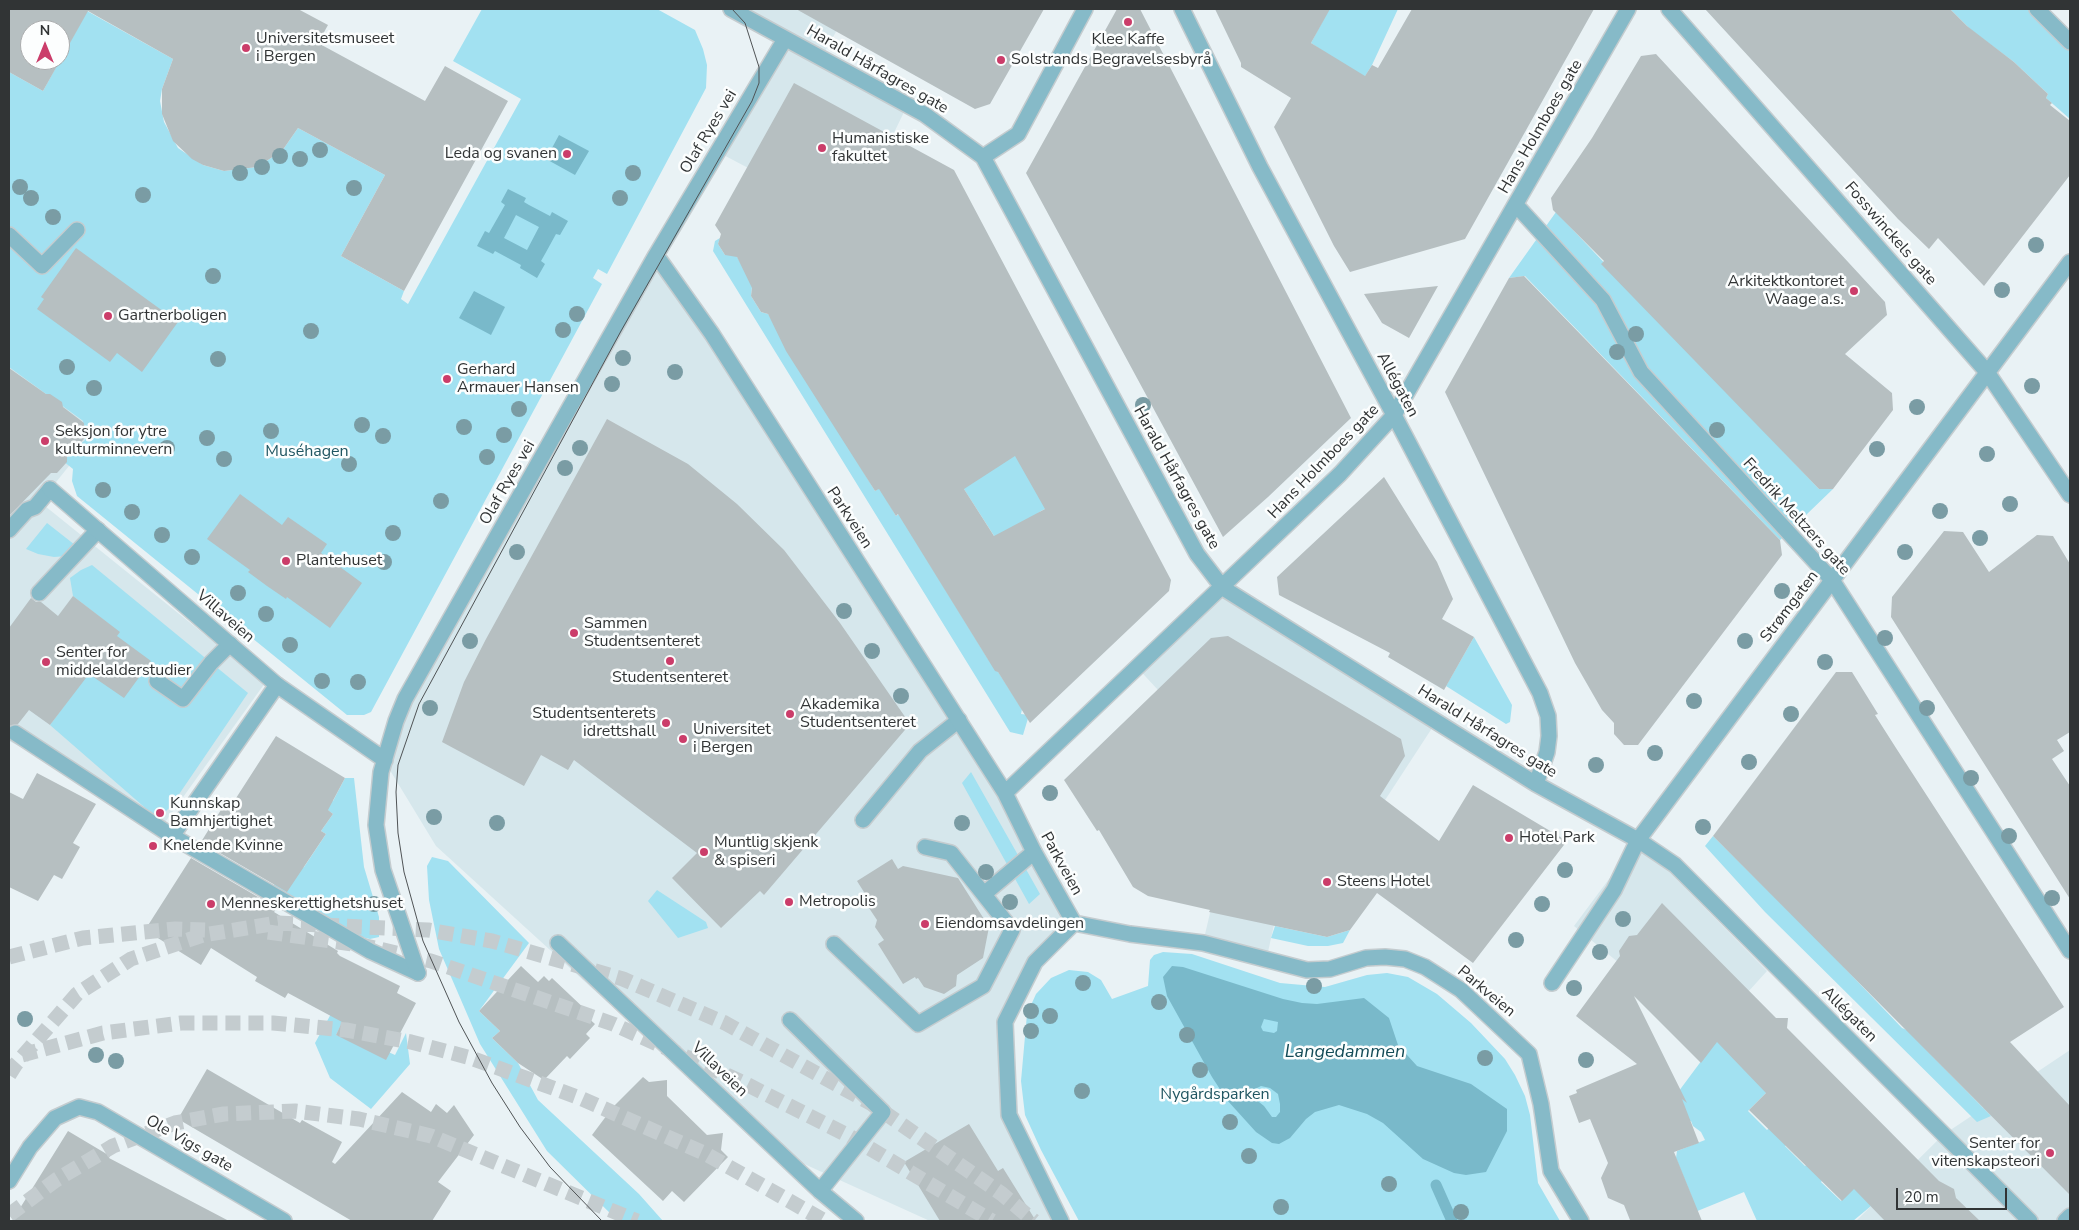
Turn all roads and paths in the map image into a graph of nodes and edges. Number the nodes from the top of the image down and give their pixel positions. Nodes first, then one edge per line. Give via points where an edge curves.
1 (733, 9) edge
2 (1085, 9) edge
3 (1182, 9) edge
4 (1628, 9) edge
5 (1669, 9) edge
6 (2037, 9) edge
7 (785, 39) junction
8 (2070, 42) edge
9 (983, 157) junction
10 (1517, 206) junction
11 (77, 230) dead end
12 (9, 235) edge
13 (656, 255) junction
14 (2070, 262) edge
15 (1988, 372) junction
16 (1394, 416) junction
17 (2070, 495) edge
18 (9, 530) edge
19 (98, 530) junction
20 (1832, 580) junction
21 (1223, 588) junction
22 (39, 593) dead end
23 (230, 644) junction
24 (157, 682) dead end
25 (278, 685) junction
26 (959, 720) junction
27 (15, 733) dead end
28 (385, 760) junction
29 (1536, 784) junction
30 (1005, 793) junction
31 (862, 820) dead end
32 (172, 836) junction
33 (1638, 840) junction
34 (925, 847) dead end
35 (1034, 852) junction
36 (984, 894) junction
37 (1074, 924) junction
38 (558, 943) dead end
39 (834, 944) dead end
40 (2070, 951) edge
41 (1552, 983) dead end
42 (790, 1020) dead end
43 (9, 1181) edge
44 (820, 1191) junction
45 (2070, 1216) edge
46 (284, 1221) edge
47 (856, 1221) edge
48 (1061, 1221) edge
49 (1581, 1221) edge
50 (2030, 1221) edge
51 (2065, 1221) edge

1 - 7 street, Harald Hårfagres gate
2 - 9 street via 1018,134
3 - 16 street, Allégaten via 1260,167
4 - 10 street, Hans Holmboes gate
5 - 15 street, Fosswinckels gate
6 - 8 street
7 - 9 street, Harald Hårfagres gate via 924,114
7 - 13 street, Olaf Ryes vei
9 - 21 street, Harald Hårfagres gate via 1197,554
10 - 16 street, Hans Holmboes gate
10 - 20 street, Fredrik Meltzers gate via 1602,300 1641,372
11 - 12 street via 42,266
13 - 26 street, Parkveien via 712,334
13 - 28 street, Olaf Ryes vei via 405,699
14 - 15 street, Strømgaten
15 - 17 street, Fosswinckels gate
15 - 20 street, Strømgaten
16 - 21 street, Hans Holmboes gate via 1340,474
16 - 29 street, Allégaten via 1544,705 1549,736
18 - 19 street, Villaveien via 50,489
19 - 22 street
19 - 23 street, Villaveien
20 - 33 street, Strømgaten
20 - 40 street, Fredrik Meltzers gate
21 - 29 street, Harald Hårfagres gate
21 - 30 street, Hans Holmboes gate
23 - 24 street via 183,699
23 - 25 street, Villaveien
25 - 28 street, Villaveien
25 - 32 street
26 - 30 street, Parkveien
26 - 31 street via 920,751
27 - 32 street
28 - 32 street, Olaf Ryes vei via 376,825 383,870 418,974 370,951
29 - 33 street, Harald Hårfagres gate
30 - 35 street, Parkveien
33 - 41 street, Strømgaten via 1614,890
33 - 50 street, Allégaten via 1675,866
34 - 36 street via 951,853
35 - 36 street
35 - 37 street, Parkveien
36 - 39 street via 1012,930 983,986 918,1024
37 - 48 street via 1036,962 1005,1022 1009,1115
37 - 49 street, Parkveien via 1203,943 1307,970 1330,969 1366,958 1385,957 1404,959 1425,967 1461,990 1529,1054 1541,1104 1551,1171
38 - 44 street, Villaveien
42 - 44 street via 883,1112
43 - 46 street, Ole Vigs gate via 30,1147 55,1118 80,1107 98,1112
44 - 47 street, Villaveien
45 - 51 street

